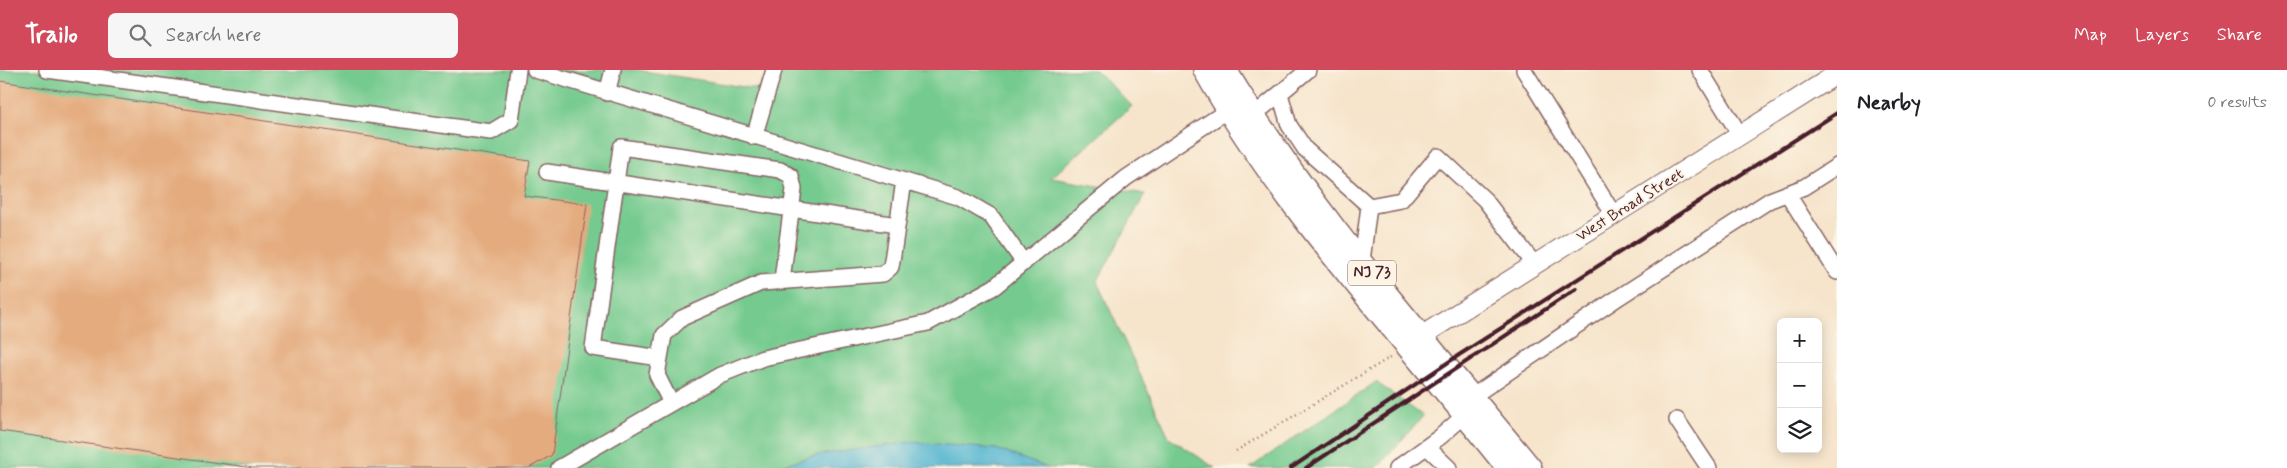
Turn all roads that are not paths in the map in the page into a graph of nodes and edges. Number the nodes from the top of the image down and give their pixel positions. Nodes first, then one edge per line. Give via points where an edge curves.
1 (47, 70) edge
2 (518, 70) edge
3 (535, 70) edge
4 (613, 70) edge
5 (774, 70) edge
6 (1204, 70) edge
7 (1226, 70) edge
8 (1308, 70) edge
9 (1524, 70) edge
10 (1700, 70) edge
11 (1837, 74) edge
12 (607, 93) junction
13 (1280, 94) junction
14 (1228, 110) junction
15 (1254, 115) junction
16 (1740, 135) junction
17 (754, 137) junction
18 (1301, 142) junction
19 (1275, 146) junction
20 (1837, 166) edge
21 (547, 172) dead end
22 (904, 181) junction
23 (616, 183) junction
24 (1787, 193) junction
25 (1369, 206) junction
26 (792, 209) junction
27 (1614, 215) junction
28 (898, 225) junction
29 (1362, 261) junction
30 (1024, 263) junction
31 (1534, 265) junction
32 (1837, 272) edge
33 (782, 280) junction
34 (1416, 341) junction
35 (660, 358) junction
36 (672, 403) junction
37 (1469, 406) junction
38 (1677, 420) dead end
39 (1426, 447) junction
40 (559, 468) edge
41 (1397, 468) edge
42 (1449, 468) edge
43 (1507, 468) edge
44 (1531, 468) edge
45 (1709, 468) edge

1 - 2 street via 491,132 511,120
3 - 12 street
4 - 12 street
5 - 17 street
6 - 14 highway, NJ 73
7 - 15 highway, NJ 73
8 - 13 street
9 - 27 street
10 - 16 street
11 - 16 main road, West Broad Street
12 - 17 street
13 - 15 street
13 - 18 street via 1289,124
14 - 30 street via 1126,178
14 - 34 highway, NJ 73 via 1289,199
15 - 19 highway, NJ 73
16 - 27 main road, West Broad Street
17 - 22 street
18 - 19 street
18 - 25 street
19 - 29 highway, NJ 73
20 - 24 street via 1804,187
21 - 23 street
22 - 28 street
22 - 30 street via 958,197 991,216
23 - 26 street
23 - 26 street via 622,147 780,170 791,176 794,189
23 - 35 street via 593,348
24 - 32 street
24 - 37 street via 1770,200 1616,299
25 - 29 street
25 - 31 street via 1401,200 1438,156 1485,200
26 - 28 street
26 - 33 street
27 - 31 main road, West Broad Street
28 - 33 street via 891,268 883,274
29 - 34 highway, NJ 73
30 - 36 street via 994,287 928,323 763,358 720,375
31 - 34 main road, West Broad Street
33 - 35 street via 761,283 682,318 664,335
34 - 37 highway, NJ 73
35 - 36 street via 657,375
36 - 40 street
37 - 39 street
37 - 43 highway, NJ 73
37 - 44 highway, NJ 73
38 - 45 street
39 - 41 street
39 - 42 street

